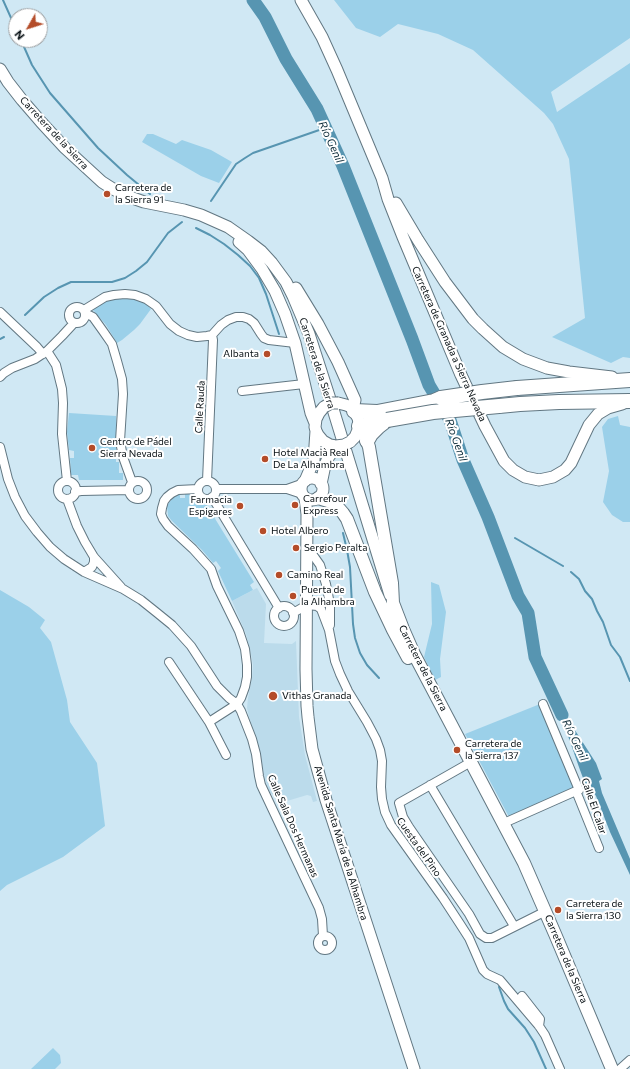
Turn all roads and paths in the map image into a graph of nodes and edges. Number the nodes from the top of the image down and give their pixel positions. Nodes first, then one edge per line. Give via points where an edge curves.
1 (301, 0) edge
2 (0, 69) edge
3 (382, 178) junction
4 (228, 227) junction
5 (278, 271) junction
6 (0, 312) edge
7 (84, 312) junction
8 (74, 323) junction
9 (212, 334) junction
10 (295, 343) junction
11 (45, 353) junction
12 (0, 377) edge
13 (630, 380) edge
14 (304, 384) junction
15 (242, 391) dead end
16 (630, 401) edge
17 (354, 407) junction
18 (385, 413) junction
19 (316, 427) junction
20 (359, 427) junction
21 (367, 441) junction
22 (336, 446) junction
23 (0, 447) edge
24 (207, 480) junction
25 (67, 481) junction
26 (321, 484) junction
27 (198, 489) junction
28 (216, 489) junction
29 (75, 492) junction
30 (308, 492) junction
31 (212, 497) junction
32 (67, 499) junction
33 (308, 548) junction
34 (94, 557) junction
35 (84, 572) junction
36 (122, 589) junction
37 (393, 603) junction
38 (307, 605) junction
39 (279, 608) junction
40 (293, 613) junction
41 (329, 630) junction
42 (169, 662) dead end
43 (236, 704) junction
44 (544, 704) dead end
45 (209, 722) junction
46 (451, 724) junction
47 (226, 754) dead end
48 (471, 762) junction
49 (430, 785) junction
50 (576, 791) junction
51 (504, 823) junction
52 (599, 848) dead end
53 (546, 911) junction
54 (514, 926) junction
55 (324, 936) dead end
56 (522, 996) dead end
57 (538, 1026) junction
58 (630, 1060) edge
59 (413, 1066) edge
60 (560, 1069) edge
61 (612, 1069) edge
62 (620, 1069) edge

1 - 3 street, Carretera de Granada a Sierra Nevada via 322,37
2 - 4 street, Carretera de la Sierra via 41,122 102,182 127,196 201,215
3 - 13 street, Carretera de Granada a Sierra Nevada via 445,282 473,319 503,347 522,359 547,368
3 - 16 street, Carretera de Granada a Sierra Nevada via 403,237 461,375 501,456 513,470 525,477 539,480 560,474 570,463 589,425 598,414
4 - 5 street, Carretera de la Sierra via 261,251
4 - 10 street, Carretera de la Sierra via 253,256 269,280 283,308
5 - 17 street via 294,284 318,324 338,362
5 - 37 street, Carretera de la Sierra via 293,296 309,334
6 - 11 street
7 - 8 street via 85,318 82,322
7 - 8 street via 77,306 70,310 68,316
7 - 9 street via 105,297 135,295 156,306 179,331 197,337
7 - 29 street via 93,317 103,331 112,344 118,361 123,394 120,441 130,486
8 - 11 street
9 - 10 street via 228,320 243,317 254,323 264,338
9 - 24 street, Calle Rauda
10 - 14 street, Carretera de la Sierra
11 - 12 street via 12,368
11 - 25 street via 56,365 62,389 62,434
13 - 18 highway, bridge via 482,392 441,398
14 - 15 street
14 - 19 street, Carretera de la Sierra
16 - 18 highway, bridge via 581,401
17 - 18 highway via 369,412
17 - 19 street, bridge via 338,403 324,407 317,415
17 - 20 street
18 - 20 highway
18 - 21 highway
19 - 22 street via 323,441
19 - 30 street, Avenida Santa María de la Alhambra via 314,460
20 - 21 main road
20 - 22 street, bridge via 350,442
21 - 37 main road via 392,583
22 - 26 street via 325,465
23 - 35 street, Calle Sala Dos Hermanas via 8,479 25,516 50,547
24 - 27 street via 202,482
24 - 28 street via 214,484
25 - 29 street via 74,485
25 - 32 street via 58,488 59,495
26 - 30 street via 322,492
26 - 30 street via 318,480 309,479
27 - 31 street via 202,497
27 - 43 street via 178,490 172,493 164,501 161,514 168,526 194,549 211,569 239,631 245,649 247,677 242,698
28 - 30 street via 287,489
28 - 31 street
29 - 32 street
30 - 33 street, Avenida Santa María de la Alhambra
30 - 46 main road via 336,505 347,519 375,592 393,630 433,702
31 - 39 street
32 - 34 street via 77,526
33 - 38 street, Avenida Santa María de la Alhambra
33 - 41 street, Cuesta del Pino via 320,565 326,584 330,604
34 - 35 street via 92,567
34 - 36 street
35 - 36 street, Calle Sala Dos Hermanas
36 - 43 street, Calle Sala Dos Hermanas via 141,600 172,625 191,646 217,686
37 - 46 main road, Carretera de la Sierra via 414,654
38 - 40 street
38 - 41 street, Cuesta del Pino via 321,609
38 - 59 street, Avenida Santa María de la Alhambra via 306,669 312,749 326,800
39 - 40 street via 289,608
39 - 40 street via 274,618 280,625 289,625 293,620
41 - 57 street, Cuesta del Pino via 340,674 380,750 382,799 391,825 444,898 469,938 483,970 500,980
42 - 45 street
43 - 45 street
43 - 55 street, Calle Sala Dos Hermanas via 252,739 261,784 319,908
44 - 50 street, Calle El Calar via 579,790
45 - 47 street
46 - 48 main road, Carretera de la Sierra
48 - 49 street
48 - 51 main road, Carretera de la Sierra
49 - 54 street
49 - 54 street via 399,803 403,817 480,934 492,938
50 - 51 street
50 - 52 street, Calle El Calar
51 - 53 main road, Carretera de la Sierra
53 - 54 street
53 - 61 main road, Carretera de la Sierra
56 - 57 street via 540,1019
57 - 60 street via 545,1035
58 - 62 street

